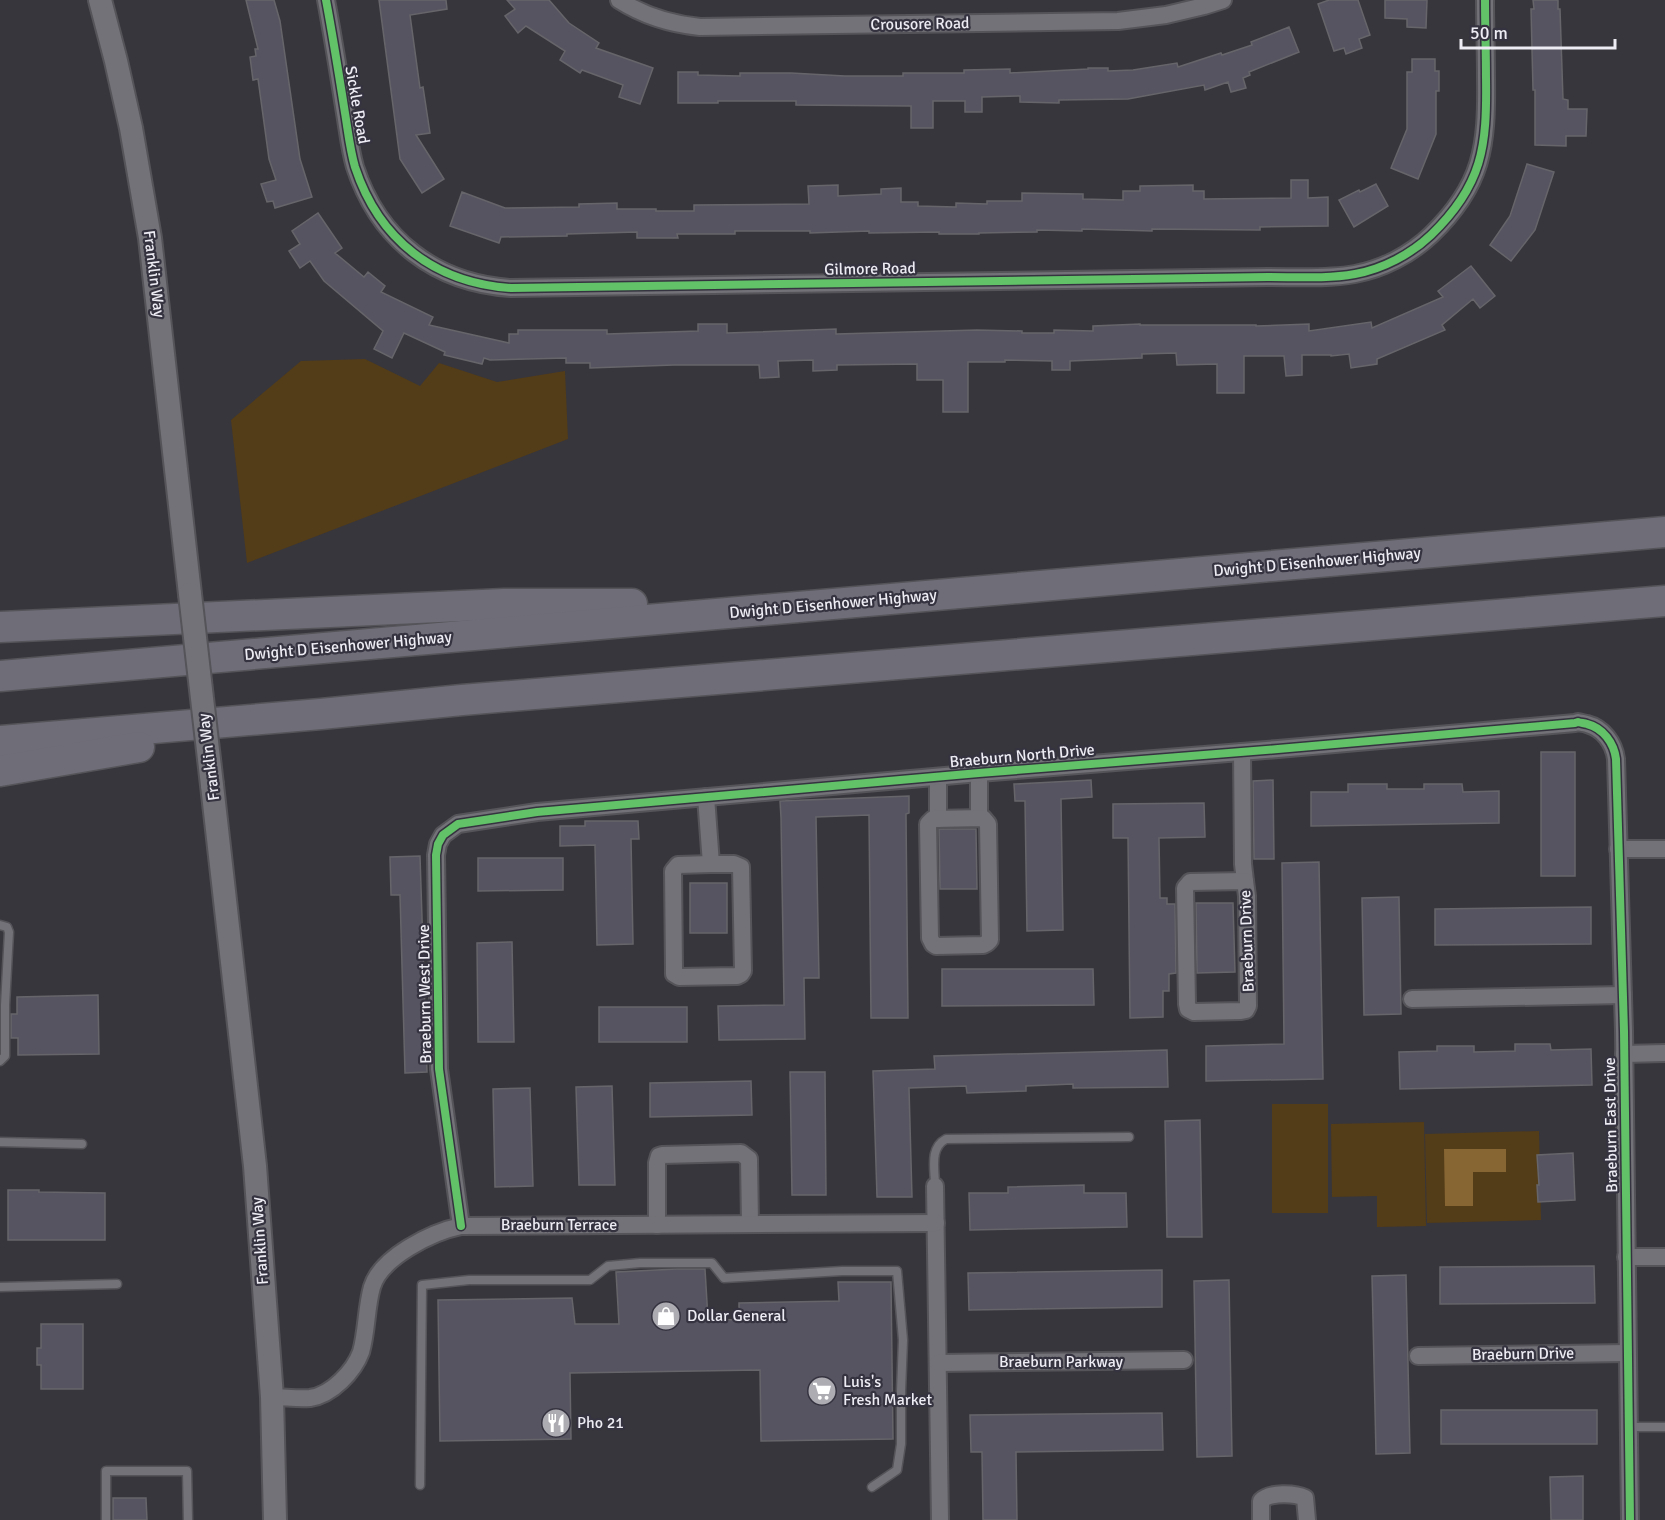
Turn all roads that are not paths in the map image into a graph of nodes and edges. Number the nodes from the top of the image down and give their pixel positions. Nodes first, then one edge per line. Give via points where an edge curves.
1 (100, 0) edge
2 (326, 0) edge
3 (619, 0) edge
4 (1223, 0) edge
5 (1485, 0) edge
6 (375, 211) joint
7 (1665, 532) edge
8 (1665, 602) edge
9 (837, 604) junction
10 (0, 627) edge
11 (0, 676) edge
12 (321, 714) junction
13 (1603, 733) joint
14 (0, 741) edge
15 (1242, 752) junction
16 (0, 771) edge
17 (979, 772) junction
18 (938, 777) junction
19 (706, 797) junction
20 (979, 818) junction
21 (938, 819) junction
22 (443, 835) joint
23 (1618, 849) junction
24 (1665, 849) edge
25 (711, 864) junction
26 (1245, 881) junction
27 (0, 924) edge
28 (1623, 995) junction
29 (1412, 999) dead end
30 (1665, 1053) edge
31 (1624, 1054) junction
32 (0, 1061) edge
33 (1129, 1137) dead end
34 (0, 1142) edge
35 (82, 1144) dead end
36 (935, 1186) joint
37 (936, 1223) junction
38 (750, 1224) junction
39 (657, 1225) junction
40 (461, 1226) junction
41 (1626, 1257) junction
42 (1665, 1257) edge
43 (117, 1284) dead end
44 (0, 1287) edge
45 (1627, 1353) junction
46 (1418, 1356) dead end
47 (1184, 1360) dead end
48 (938, 1363) junction
49 (272, 1397) junction
50 (1628, 1427) junction
51 (1665, 1427) edge
52 (420, 1485) dead end
53 (872, 1487) dead end
54 (106, 1520) edge
55 (188, 1520) edge
56 (275, 1520) edge
57 (940, 1520) edge
58 (1261, 1520) edge
59 (1307, 1520) edge
60 (1630, 1520) edge

1 - 49 main road, Franklin Way, bridge via 131,128 150,238 255,1166
2 - 6 street, Sickle Road via 352,157
3 - 4 street, Crousore Road via 652,17 700,27 1118,21 1166,15
5 - 6 street, Gilmore Road via 1487,119 1485,140 1469,187 1439,227 1417,247 1360,273 511,288 461,279 426,263 390,232
7 - 9 highway, Dwight D Eisenhower Highway
8 - 12 highway
9 - 10 highway via 504,604
9 - 11 highway, Dwight D Eisenhower Highway
12 - 14 highway
12 - 16 highway
13 - 15 street, Braeburn North Drive via 1578,722
13 - 23 street, Braeburn East Drive via 1615,752
15 - 17 street, Braeburn North Drive
15 - 26 street, Braeburn Drive
17 - 18 street, Braeburn North Drive
17 - 20 street
18 - 19 street, Braeburn North Drive
18 - 21 street
19 - 22 street, Braeburn North Drive via 499,817 458,824
19 - 25 street
20 - 21 street
20 - 21 street via 988,824 990,937 983,945 936,946 931,941 928,825
22 - 40 street, Braeburn West Drive via 436,855 440,1069
23 - 24 street
23 - 28 street, Braeburn East Drive
25 - 25 street via 741,867 743,971 738,976 679,977 674,974 673,871 678,866
26 - 26 street, Braeburn Drive via 1248,1006 1241,1011 1194,1012 1187,1004 1185,888 1190,882
27 - 32 lane via 8,927 9,932 4,1056
28 - 29 street
28 - 31 street, Braeburn East Drive
30 - 31 street
31 - 41 street, Braeburn East Drive
33 - 36 lane via 946,1139 935,1149
34 - 35 lane
36 - 37 street
37 - 38 street, Braeburn Terrace
37 - 48 street
38 - 39 street, Braeburn Terrace
38 - 39 street via 749,1159 741,1153 659,1156
39 - 40 street, Braeburn Terrace
40 - 49 street via 426,1238 380,1271 372,1288 361,1352 345,1378 312,1398
41 - 42 street
41 - 45 street, Braeburn East Drive
43 - 44 lane
45 - 46 street, Braeburn Drive
45 - 50 street, Braeburn East Drive
47 - 48 street, Braeburn Parkway
48 - 57 street
49 - 56 main road, Franklin Way
50 - 51 lane
50 - 60 street, Braeburn East Drive
52 - 53 lane via 423,1285 470,1280 590,1280 608,1266 712,1263 724,1278 897,1271 903,1340 902,1444 897,1470
54 - 55 lane via 106,1471 187,1471
58 - 59 street via 1261,1501 1265,1496 1299,1495 1305,1498

